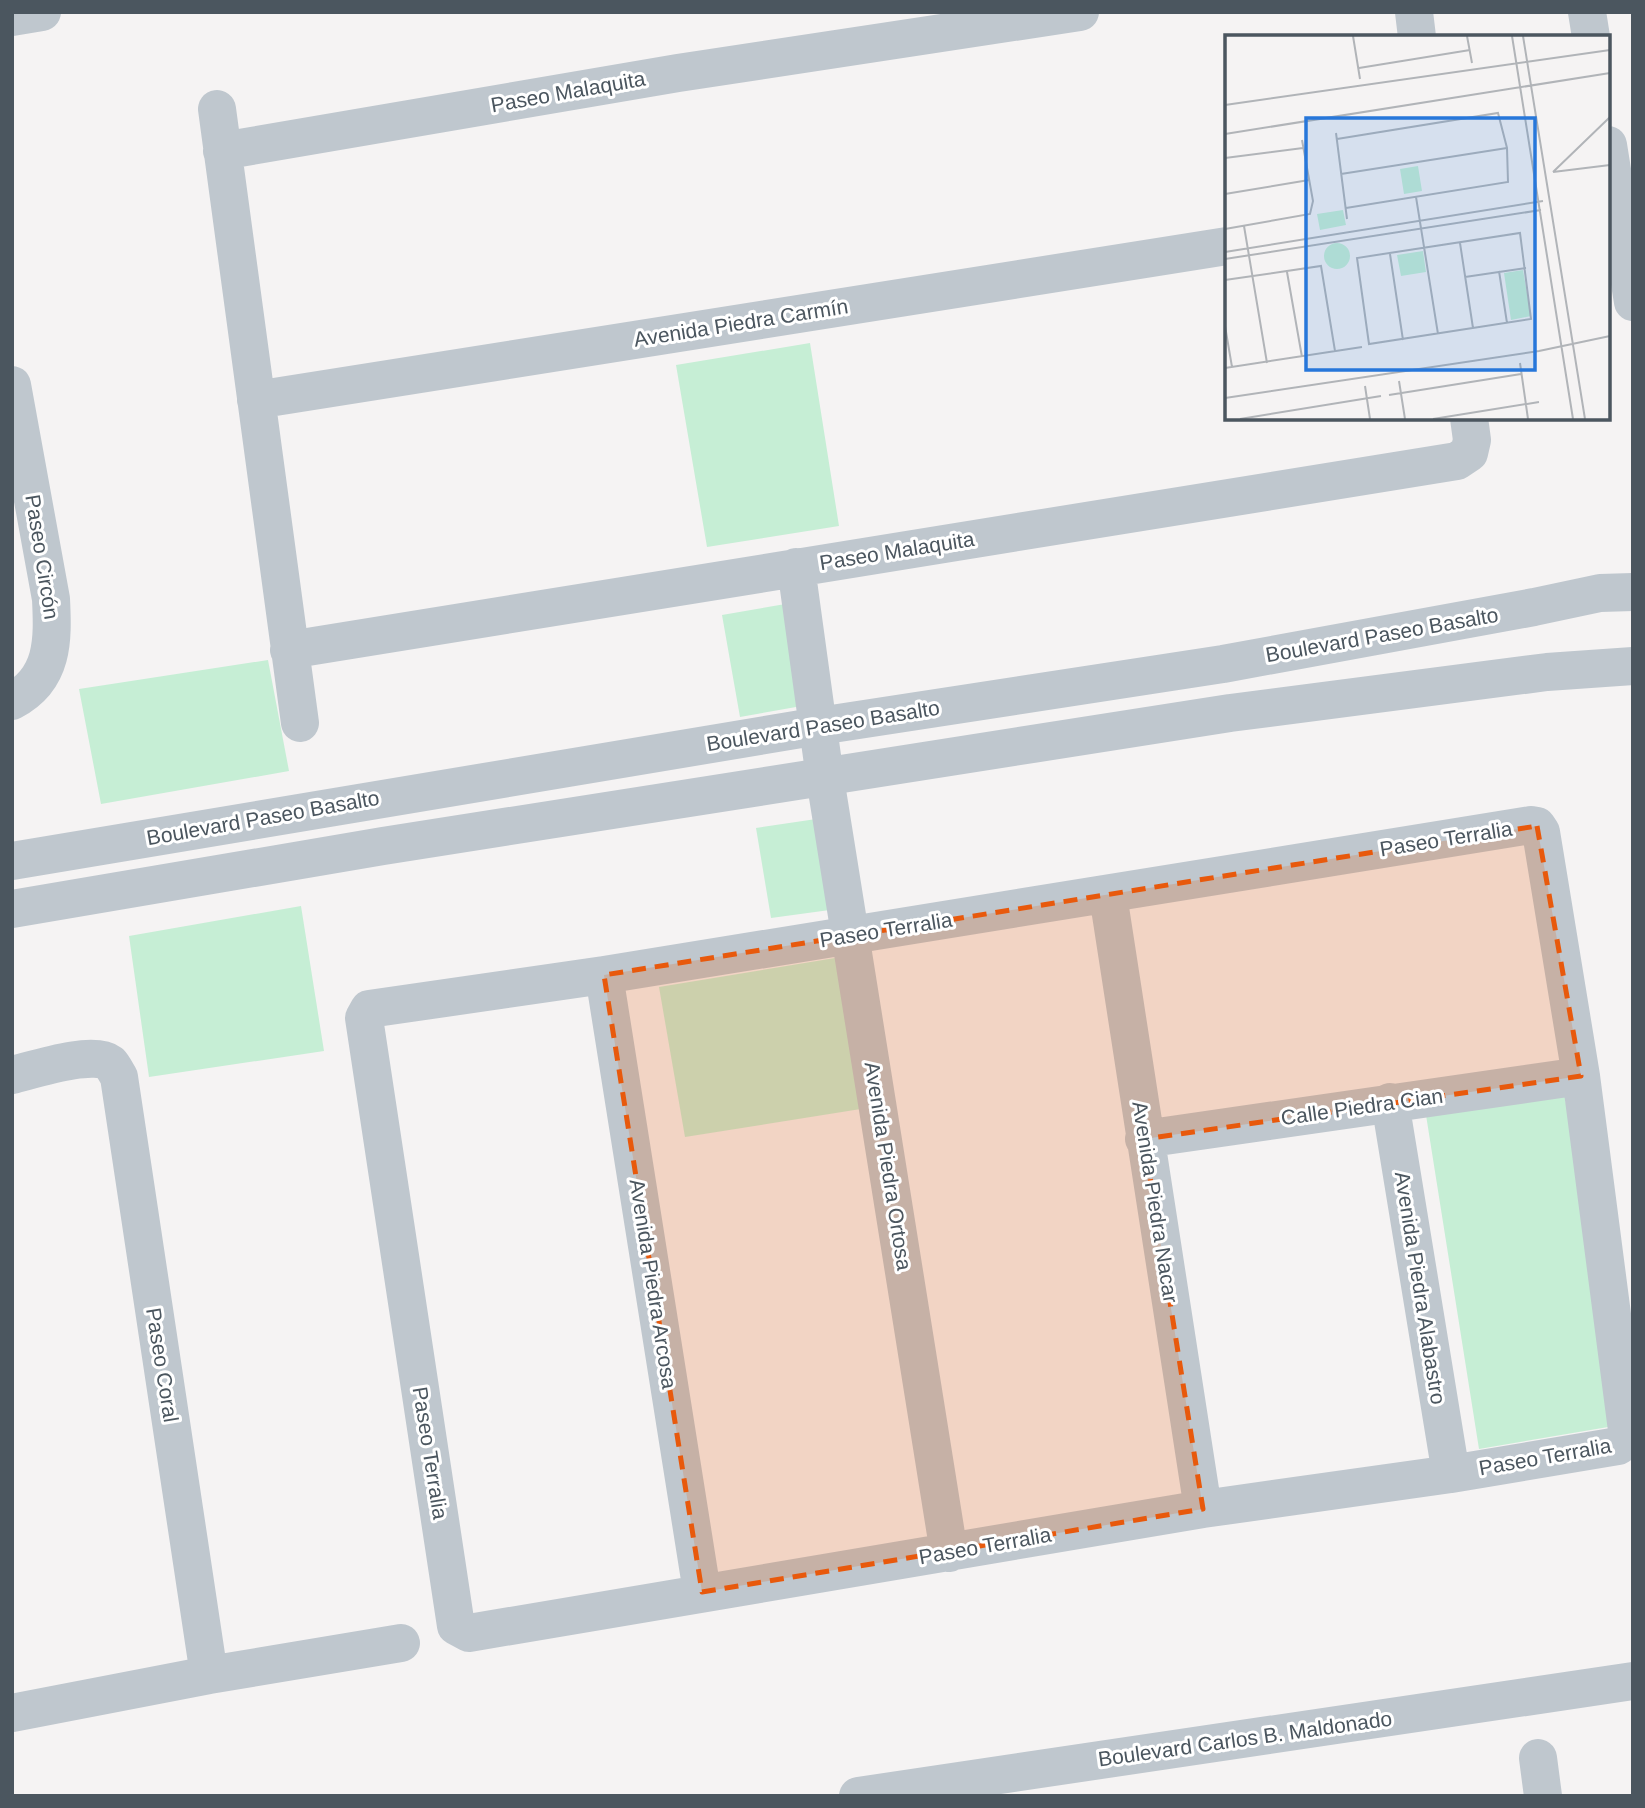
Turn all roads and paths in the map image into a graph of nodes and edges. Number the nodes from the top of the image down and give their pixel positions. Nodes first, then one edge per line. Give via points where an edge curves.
1 (42, 12) edge
2 (1080, 12) edge
3 (1414, 12) edge
4 (1587, 12) edge
5 (12, 17) edge
6 (1417, 35) edge
7 (1591, 35) edge
8 (217, 109) dead end
9 (222, 151) junction
10 (1610, 158) edge
11 (1225, 246) edge
12 (1633, 302) edge
13 (12, 385) edge
14 (256, 400) junction
15 (1469, 420) edge
16 (18, 443) edge
17 (796, 567) junction
18 (1633, 592) edge
19 (289, 650) junction
20 (1633, 666) edge
21 (23, 693) edge
22 (300, 723) dead end
23 (819, 726) junction
24 (825, 778) junction
25 (12, 861) edge
26 (1108, 895) junction
27 (12, 909) edge
28 (852, 935) junction
29 (604, 975) junction
30 (12, 1074) edge
31 (1581, 1076) junction
32 (1390, 1102) junction
33 (1144, 1139) junction
34 (1451, 1474) junction
35 (1203, 1509) junction
36 (949, 1553) junction
37 (702, 1592) junction
38 (401, 1643) dead end
39 (209, 1675) junction
40 (1633, 1682) edge
41 (12, 1713) edge
42 (1538, 1758) dead end
43 (858, 1796) edge
44 (1543, 1796) edge

1 - 5 street
2 - 9 street, Paseo Malaquita via 678,73
3 - 6 street
4 - 7 street
8 - 9 street
9 - 14 street
10 - 12 street
11 - 14 street, Avenida Piedra Carmín
13 - 16 street, Paseo Circón
14 - 19 street
15 - 17 street, Paseo Malaquita via 1472,440 1468,453 1457,460
16 - 21 street, Paseo Circón via 51,599 53,632 49,656
17 - 19 street, Paseo Malaquita
17 - 23 street, Avenida Piedra Ortosa
18 - 23 street, Boulevard Paseo Basalto via 1600,593 1223,664
19 - 22 street
20 - 24 street via 1547,672 1244,712
23 - 24 street, Avenida Piedra Ortosa
23 - 25 street, Boulevard Paseo Basalto
24 - 27 street
24 - 28 street, Avenida Piedra Ortosa
26 - 28 street, Paseo Terralia
26 - 31 street, Paseo Terralia via 1537,826
26 - 33 street, Avenida Piedra Nacar
28 - 29 street, Paseo Terralia
28 - 36 street, Avenida Piedra Ortosa
29 - 37 street, Avenida Piedra Arcosa
29 - 37 street, Paseo Terralia via 365,1013 456,1626 469,1633
30 - 39 street, Paseo Coral via 88,1058 111,1064 119,1077
31 - 32 street, Calle Piedra Cian
31 - 34 street, Paseo Terralia via 1628,1430 1625,1441 1618,1446
32 - 33 street, Calle Piedra Cian
32 - 34 street, Avenida Piedra Alabastro
33 - 35 street, Avenida Piedra Nacar
34 - 35 street, Paseo Terralia
35 - 36 street, Paseo Terralia
36 - 37 street, Paseo Terralia
38 - 39 street
39 - 41 street
40 - 43 street, Boulevard Carlos B. Maldonado
42 - 44 street

